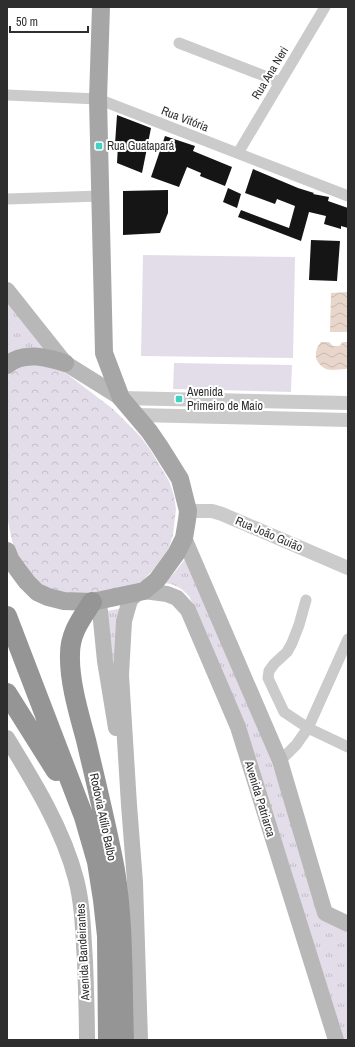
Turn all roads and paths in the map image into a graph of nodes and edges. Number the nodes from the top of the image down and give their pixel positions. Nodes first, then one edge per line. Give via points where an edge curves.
1 (100, 7) edge
2 (325, 7) edge
3 (179, 42) dead end
4 (280, 82) junction
5 (7, 96) edge
6 (98, 99) junction
7 (238, 153) junction
8 (101, 196) junction
9 (348, 196) edge
10 (7, 199) edge
11 (7, 290) edge
12 (65, 363) junction
13 (7, 365) edge
14 (121, 398) junction
15 (348, 404) edge
16 (136, 415) junction
17 (348, 420) edge
18 (188, 511) junction
19 (184, 538) junction
20 (7, 551) edge
21 (348, 568) edge
22 (140, 592) junction
23 (306, 600) dead end
24 (92, 602) junction
25 (7, 616) edge
26 (348, 639) edge
27 (7, 693) edge
28 (308, 728) junction
29 (7, 738) edge
30 (348, 747) edge
31 (280, 761) junction
32 (129, 805) junction
33 (84, 817) junction
34 (348, 924) edge
35 (87, 1040) edge
36 (108, 1040) edge
37 (124, 1040) edge
38 (140, 1040) edge
39 (336, 1040) edge

1 - 6 main road
2 - 4 street, Rua Ana Neri
3 - 4 street
4 - 7 street, Rua Ana Neri
5 - 6 street, Rua Vitória
6 - 7 street, Rua Vitória
6 - 8 main road
7 - 9 street, Rua Vitória
8 - 10 street
8 - 14 main road via 104,353
11 - 12 main road
12 - 13 main road via 51,358 29,356
12 - 14 main road
14 - 15 street
14 - 16 main road
16 - 17 street
16 - 18 main road via 180,479
18 - 19 main road
18 - 21 street, Rua João Guião via 212,511 222,514
19 - 22 main road via 157,580
19 - 31 main road
20 - 24 main road via 18,570 37,592 64,601
22 - 24 main road
22 - 32 main road via 130,600 124,621 122,675
22 - 39 main road, Avenida Patriarca via 167,594 178,598 188,610 238,727
23 - 28 street via 292,643 269,671 268,678 284,712
24 - 32 main road via 100,611 107,678
24 - 37 highway, Rodovia Atílio Balbo via 75,628 70,656 76,702 115,872 122,955
25 - 33 highway, Rodovia Atílio Balbo
26 - 28 street
27 - 33 highway
28 - 30 street
28 - 31 street
29 - 35 main road, Avenida Bandeirantes via 44,802 76,878 84,929
31 - 34 main road via 325,913
32 - 38 main road via 136,882
33 - 36 highway, Rodovia Atílio Balbo via 97,862 104,907 107,936

